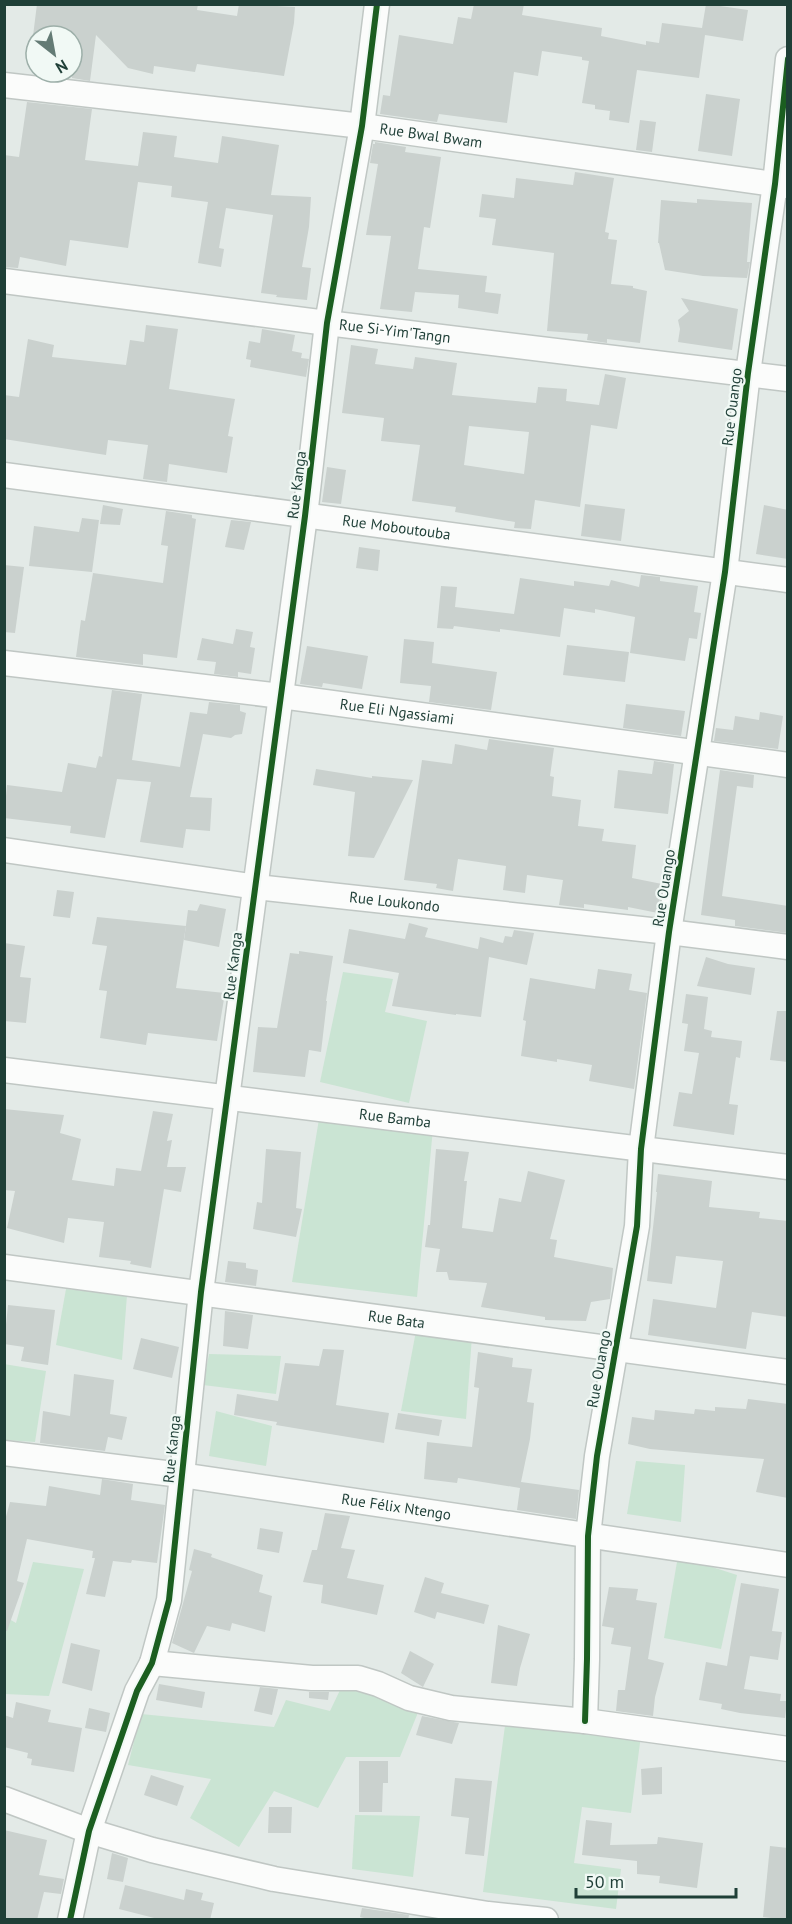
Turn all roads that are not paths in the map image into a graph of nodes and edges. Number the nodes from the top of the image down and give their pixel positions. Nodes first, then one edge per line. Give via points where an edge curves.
1 (377, 4) edge
2 (788, 59) edge
3 (4, 85) edge
4 (362, 126) junction
5 (781, 185) edge
6 (4, 281) edge
7 (327, 323) junction
8 (748, 373) junction
9 (788, 380) edge
10 (4, 475) edge
11 (305, 516) junction
12 (725, 572) junction
13 (788, 580) edge
14 (4, 663) edge
15 (281, 696) junction
16 (697, 753) junction
17 (788, 765) edge
18 (4, 850) edge
19 (256, 887) junction
20 (669, 932) junction
21 (788, 947) edge
22 (4, 1070) edge
23 (228, 1098) junction
24 (641, 1149) junction
25 (788, 1167) edge
26 (4, 1267) edge
27 (201, 1292) junction
28 (615, 1348) junction
29 (788, 1372) edge
30 (4, 1453) edge
31 (181, 1475) junction
32 (588, 1536) junction
33 (788, 1566) edge
34 (152, 1663) junction
35 (585, 1721) junction
36 (788, 1749) edge
37 (4, 1799) edge
38 (89, 1831) junction
39 (70, 1920) edge
40 (546, 1920) edge

1 - 4 street, Rue Kanga
2 - 5 street, Rue Ouango
3 - 4 street, Rue Bwal Bwam
4 - 5 street, Rue Bwal Bwam
4 - 7 street, Rue Kanga
5 - 8 street, Rue Ouango
6 - 7 street, Rue Si-Yim'Tangn
7 - 8 street, Rue Si-Yim'Tangn
7 - 11 street, Rue Kanga
8 - 9 street, Rue Si-Yim'Tangn
8 - 12 street, Rue Ouango
10 - 11 street, Rue Moboutouba
11 - 12 street, Rue Moboutouba
11 - 15 street, Rue Kanga
12 - 13 street, Rue Moboutouba
12 - 16 street, Rue Ouango
14 - 15 street, Rue Eli Ngassiami
15 - 16 street, Rue Eli Ngassiami
15 - 19 street, Rue Kanga
16 - 17 street, Rue Eli Ngassiami
16 - 20 street, Rue Ouango
18 - 19 street, Rue Loukondo
19 - 20 street, Rue Loukondo
19 - 23 street, Rue Kanga
20 - 21 street, Rue Loukondo
20 - 24 street, Rue Ouango
22 - 23 street, Rue Bamba
23 - 24 street, Rue Bamba
23 - 27 street, Rue Kanga
24 - 25 street, Rue Bamba
24 - 28 street, Rue Ouango via 637,1226
26 - 27 street, Rue Bata
27 - 28 street, Rue Bata
27 - 31 street, Rue Kanga
28 - 29 street, Rue Bata
28 - 32 street, Rue Ouango
30 - 31 street, Rue Félix Ntengo
31 - 32 street, Rue Félix Ntengo
31 - 34 street, Rue Kanga via 169,1600
32 - 33 street, Rue Félix Ntengo
32 - 35 street, Rue Ouango
34 - 35 street via 312,1678 358,1678 409,1698 451,1708
34 - 38 street, Rue Kanga via 137,1691
35 - 36 street
37 - 38 street
38 - 39 street, Rue Kanga
38 - 40 street via 274,1879

